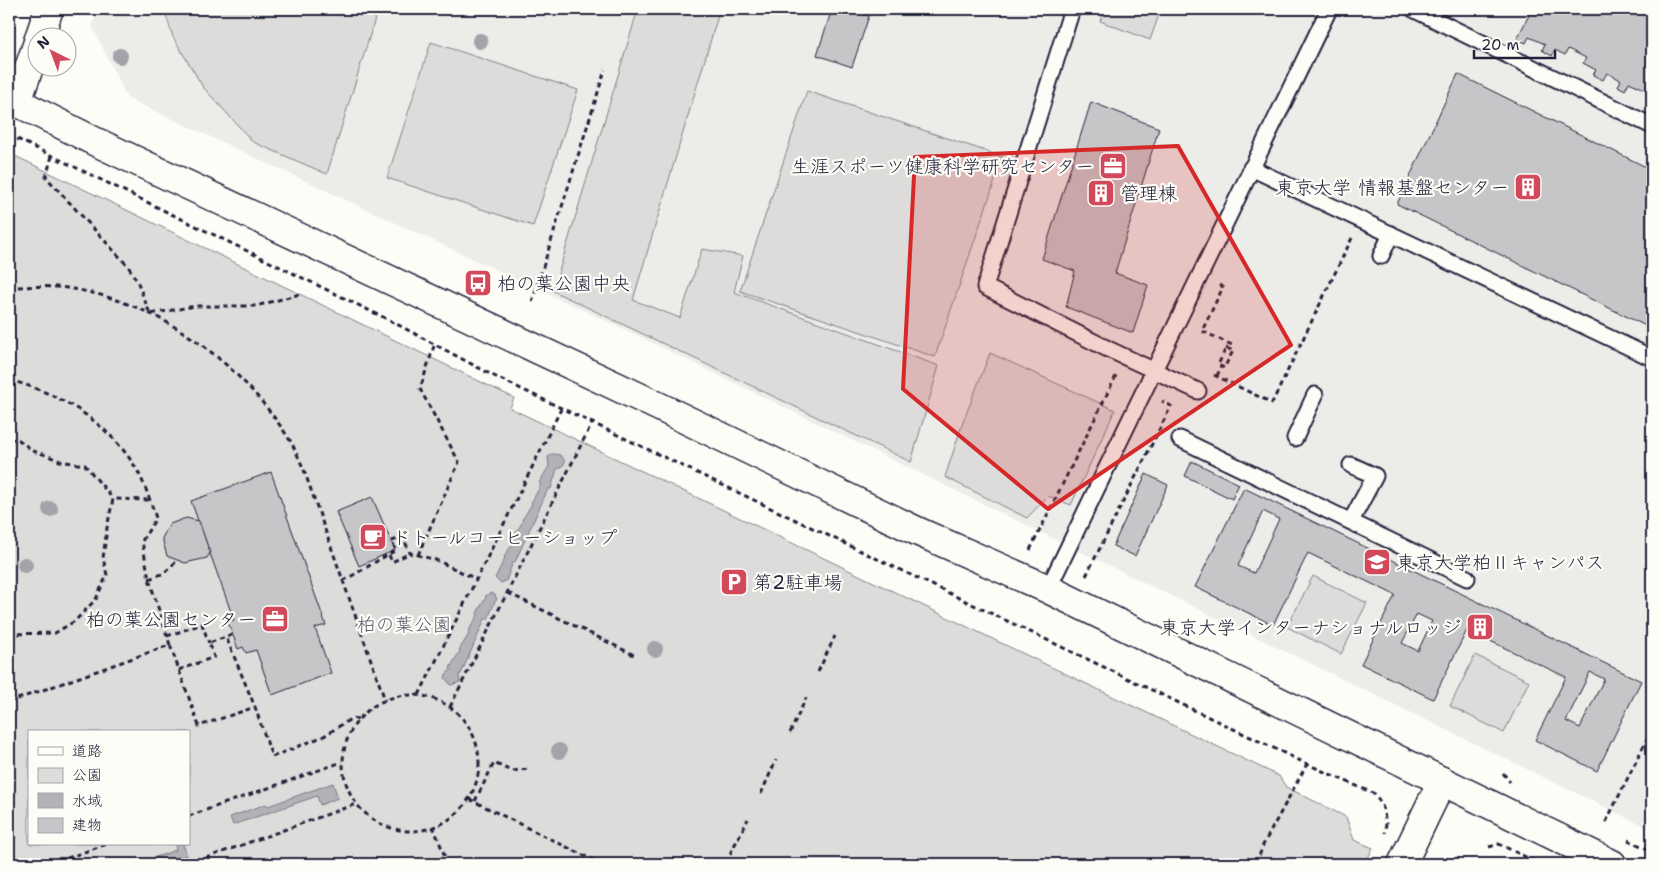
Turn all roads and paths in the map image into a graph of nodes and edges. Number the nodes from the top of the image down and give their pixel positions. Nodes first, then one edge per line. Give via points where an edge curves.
1 (49, 9) edge
2 (1072, 9) edge
3 (1329, 9) edge
4 (1413, 9) edge
5 (42, 28) edge
6 (28, 65) edge
7 (605, 70) dead end
8 (13, 100) edge
9 (1652, 126) edge
10 (9, 135) edge
11 (52, 156) junction
12 (1251, 168) junction
13 (1344, 233) dead end
14 (1392, 234) junction
15 (1381, 256) dead end
16 (1215, 283) dead end
17 (9, 287) edge
18 (300, 294) dead end
19 (532, 302) dead end
20 (150, 314) junction
21 (434, 346) junction
22 (1230, 350) junction
23 (1125, 358) junction
24 (1652, 358) edge
25 (1221, 367) junction
26 (1153, 370) junction
27 (1209, 373) dead end
28 (1217, 376) junction
29 (9, 380) edge
30 (1198, 391) dead end
31 (1162, 395) dead end
32 (1315, 395) dead end
33 (561, 408) junction
34 (592, 423) junction
35 (1295, 438) dead end
36 (9, 439) edge
37 (1180, 439) dead end
38 (1351, 465) dead end
39 (113, 499) junction
40 (150, 500) junction
41 (1351, 521) junction
42 (1030, 550) dead end
43 (410, 553) junction
44 (389, 555) junction
45 (418, 556) junction
46 (178, 560) dead end
47 (1086, 576) dead end
48 (149, 578) junction
49 (1467, 578) dead end
50 (476, 579) junction
51 (343, 581) junction
52 (1048, 589) junction
53 (508, 593) junction
54 (9, 634) edge
55 (232, 635) dead end
56 (168, 636) junction
57 (835, 636) dead end
58 (226, 637) junction
59 (209, 643) junction
60 (170, 645) junction
61 (634, 655) dead end
62 (179, 670) junction
63 (818, 672) dead end
64 (419, 694) junction
65 (806, 698) dead end
66 (385, 700) junction
67 (9, 702) edge
68 (255, 707) junction
69 (450, 707) junction
70 (358, 719) junction
71 (1652, 729) edge
72 (790, 733) dead end
73 (776, 760) dead end
74 (342, 762) junction
75 (1307, 764) junction
76 (528, 769) dead end
77 (1442, 781) junction
78 (761, 794) dead end
79 (469, 798) junction
80 (475, 801) junction
81 (356, 804) junction
82 (190, 816) edge
83 (748, 819) dead end
84 (1606, 822) dead end
85 (433, 826) junction
86 (1385, 835) dead end
87 (101, 846) edge
88 (1489, 847) dead end
89 (730, 854) dead end
90 (50, 864) edge
91 (189, 864) edge
92 (448, 864) edge
93 (601, 864) edge
94 (1257, 864) edge
95 (1402, 864) edge
96 (1540, 864) edge
97 (1612, 864) edge

1 - 5 street
2 - 23 lane via 985,287
3 - 12 lane
4 - 9 lane
6 - 8 street
7 - 19 path
8 - 52 street via 919,532
10 - 11 path
11 - 20 path via 46,177 128,266
11 - 21 path via 388,320
12 - 14 lane
12 - 26 lane
13 - 28 path via 1352,238 1272,403
14 - 15 lane
14 - 24 lane
16 - 22 path via 1223,287 1202,331 1232,345
17 - 20 path via 75,289
18 - 20 path via 256,306 196,306
20 - 51 path via 202,344 231,369 254,393 291,443 304,470
21 - 33 path
21 - 45 path via 420,389 459,462
22 - 25 path via 1233,351 1224,368
22 - 25 path via 1226,348 1218,366
23 - 26 lane
23 - 42 path
25 - 28 path
26 - 30 lane
26 - 52 lane
27 - 28 path
29 - 40 path via 52,395 106,431 134,465
31 - 47 path via 1160,400 1171,406
32 - 35 lane
33 - 34 path
33 - 50 path
34 - 53 path
34 - 75 path
36 - 39 path via 19,440 33,451 60,461 86,465
37 - 41 lane
38 - 41 lane via 1375,476
39 - 40 path
39 - 54 path via 103,558 107,575 96,598 76,621 54,633
40 - 48 path via 156,518 142,541
41 - 49 lane
43 - 44 path via 392,562
43 - 44 path via 403,537 392,542 396,550
43 - 45 path
44 - 51 path
45 - 50 path via 436,560
46 - 48 path via 164,572
48 - 56 path
50 - 64 path
51 - 66 path
52 - 77 street
53 - 61 path
53 - 69 path
55 - 58 path
56 - 59 path via 202,624
56 - 60 path
57 - 63 path
58 - 59 path
58 - 68 path
59 - 62 path via 214,657
60 - 62 path
60 - 67 path
62 - 68 path via 199,726
64 - 66 path
64 - 69 path
65 - 72 path
66 - 70 path
68 - 70 path via 272,757 324,736 352,718
69 - 79 path via 467,724 479,747 479,772
70 - 74 path via 344,743
71 - 84 path
73 - 78 path
74 - 81 path via 345,785
74 - 82 path
75 - 86 path via 1375,794 1382,805
75 - 94 path via 1262,847
76 - 80 path via 512,771 494,763
77 - 95 street
77 - 97 street
79 - 80 path
79 - 85 path via 456,817
80 - 93 path
81 - 85 path via 370,819 386,828 409,830
81 - 91 path
83 - 89 path
85 - 92 path
87 - 90 path
88 - 96 path via 1499,844

